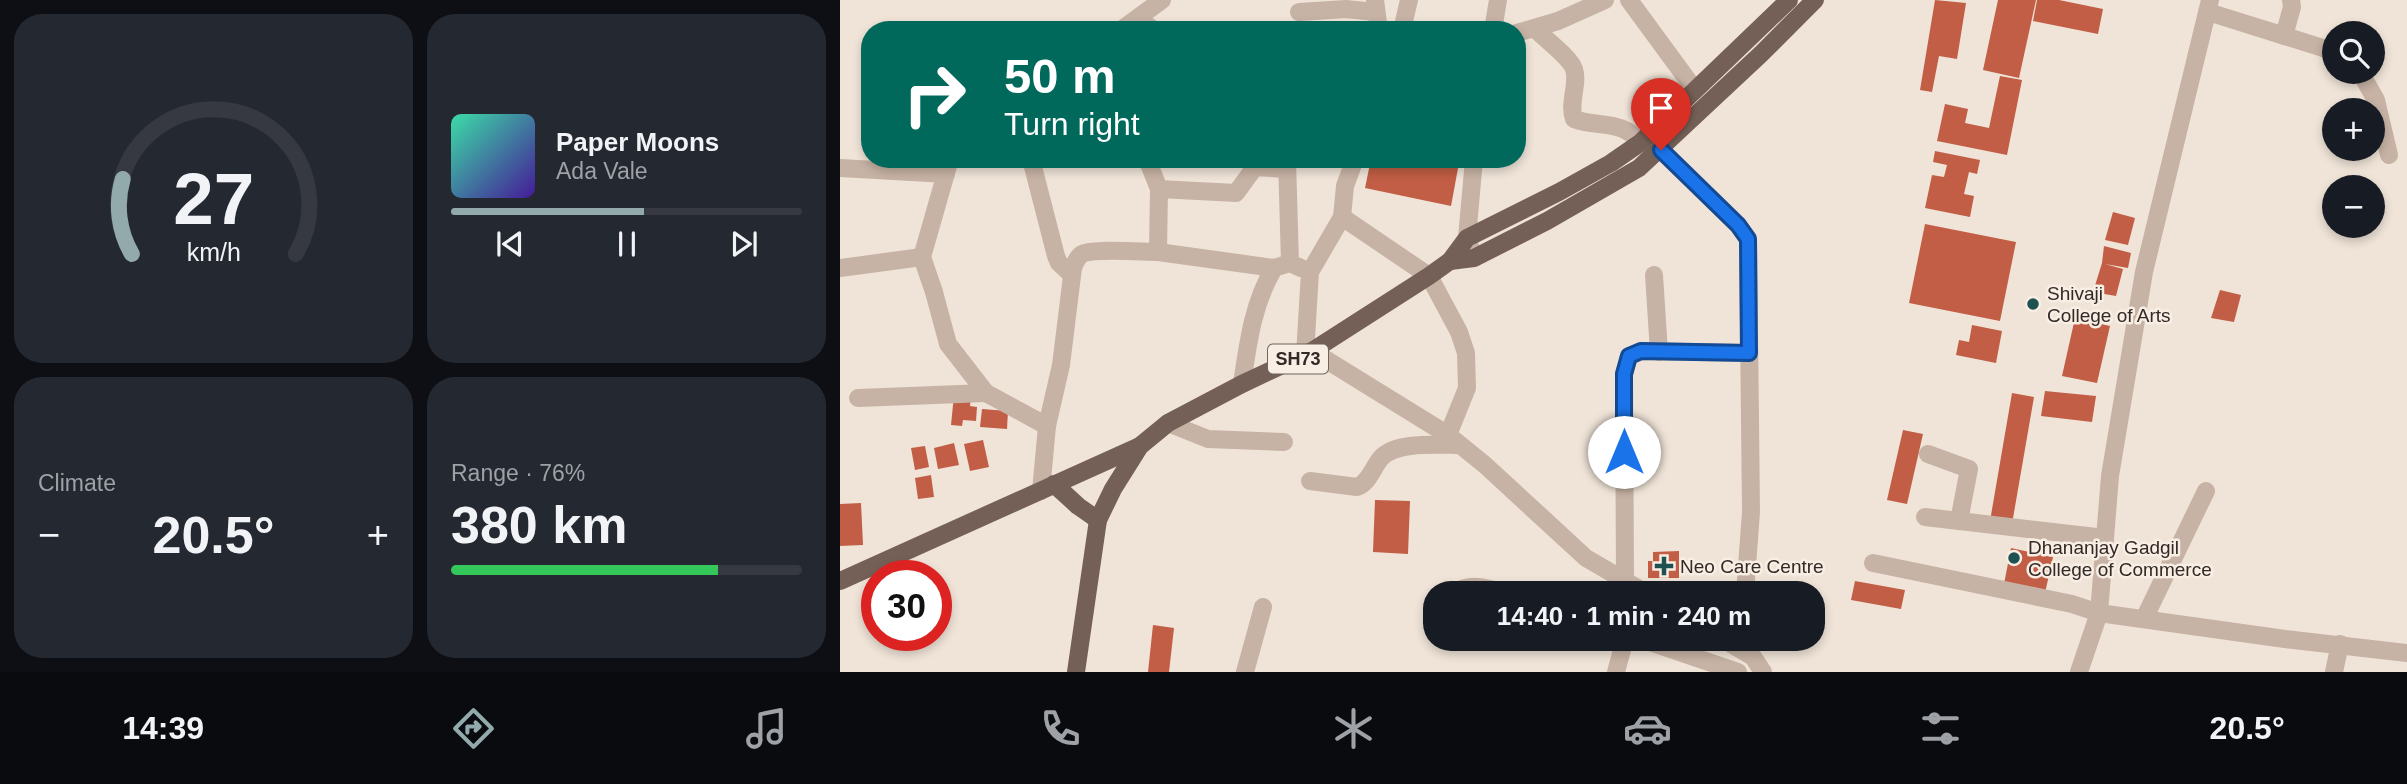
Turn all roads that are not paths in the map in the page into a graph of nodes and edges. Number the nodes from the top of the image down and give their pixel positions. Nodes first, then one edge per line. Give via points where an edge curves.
1 (1162, 0) edge
2 (1409, 0) edge
3 (1498, 0) edge
4 (1605, 0) edge
5 (1629, 0) edge
6 (1788, 0) edge
7 (1815, 0) edge
8 (2291, 0) edge
9 (1375, 6) edge
10 (2209, 6) edge
11 (1299, 14) edge
12 (1139, 19) junction
13 (1136, 21) edge
14 (1142, 21) edge
15 (1404, 21) edge
16 (1494, 21) edge
17 (1526, 31) edge
18 (2284, 36) junction
19 (2322, 48) edge
20 (2367, 84) edge
21 (1695, 90) junction
22 (1640, 143) junction
23 (1661, 150) junction
24 (2389, 155) dead end
25 (840, 168) edge
26 (861, 168) edge
27 (948, 168) edge
28 (1033, 168) edge
29 (1151, 168) edge
30 (1254, 168) edge
31 (1287, 168) edge
32 (1352, 168) edge
33 (1473, 168) edge
34 (1159, 189) junction
35 (1342, 218) junction
36 (1468, 238) junction
37 (1158, 252) junction
38 (922, 257) junction
39 (1474, 258) junction
40 (1450, 261) junction
41 (1282, 265) junction
42 (840, 268) edge
43 (1310, 272) junction
44 (1072, 275) junction
45 (1654, 275) dead end
46 (1429, 276) junction
47 (1659, 352) junction
48 (1308, 353) junction
49 (1749, 353) junction
50 (1242, 384) junction
51 (986, 393) junction
52 (858, 398) dead end
53 (1168, 423) junction
54 (1047, 426) junction
55 (1454, 440) junction
56 (1284, 442) dead end
57 (1140, 446) junction
58 (1928, 454) dead end
59 (1310, 481) dead end
60 (1047, 487) junction
61 (2206, 491) dead end
62 (1925, 517) dead end
63 (1098, 520) junction
64 (1959, 521) junction
65 (2105, 538) junction
66 (1873, 563) dead end
67 (1625, 580) joint
68 (840, 581) edge
69 (1746, 581) edge
70 (1263, 607) dead end
71 (2099, 614) junction
72 (2144, 620) junction
73 (2340, 644) junction
74 (1622, 651) edge
75 (1676, 651) edge
76 (1748, 651) edge
77 (2407, 653) edge
78 (1076, 672) edge
79 (1245, 672) edge
80 (1616, 672) edge
81 (1738, 672) edge
82 (1763, 672) edge
83 (2079, 672) edge
84 (2334, 672) edge

1 - 12 street
2 - 15 street
3 - 16 street
4 - 17 street
5 - 21 street
6 - 21 main road, SH73
7 - 23 main road, SH73
8 - 18 street
9 - 11 street
10 - 18 street
10 - 65 street via 2144,272 2110,476
12 - 13 street
12 - 14 street
17 - 22 street via 1570,63 1574,119 1612,124 1634,134
18 - 19 street
20 - 24 street via 2376,100
21 - 22 main road, SH73
22 - 36 main road, SH73 via 1559,192
23 - 39 main road, SH73 via 1616,183
23 - 49 street via 1748,239
25 - 26 street
27 - 38 street
28 - 44 street via 1056,256
29 - 34 street
30 - 34 street via 1236,193
31 - 41 street
32 - 35 street via 1345,186
33 - 36 street
34 - 37 street
35 - 43 street
35 - 46 street
36 - 39 street
36 - 40 main road, SH73
37 - 41 street
37 - 44 street via 1083,254
38 - 42 street
38 - 51 street via 948,344
39 - 40 main road, SH73
40 - 46 main road, SH73
41 - 43 street
41 - 50 street via 1266,281 1256,307
43 - 48 street
44 - 54 street via 1061,365
45 - 47 street
46 - 48 main road, SH73
46 - 55 street via 1466,353 1467,388
47 - 49 street
47 - 67 street via 1629,356 1624,374
48 - 50 main road, SH73
48 - 55 street
49 - 69 street via 1751,512
50 - 53 main road, SH73
51 - 52 street
51 - 54 street
53 - 56 street via 1208,439
53 - 57 main road, SH73
54 - 60 street
55 - 59 street via 1391,451 1357,487
55 - 67 street via 1586,558
57 - 60 main road
57 - 63 main road, SH73
58 - 64 street via 1969,468
60 - 63 main road
60 - 68 main road
61 - 72 street
62 - 64 street
63 - 78 main road, SH73
64 - 65 street
65 - 71 street
66 - 71 street via 2072,604
70 - 79 street
71 - 72 street
71 - 83 street
72 - 73 street
73 - 77 street
73 - 84 street
74 - 80 street
75 - 81 street
76 - 82 street

